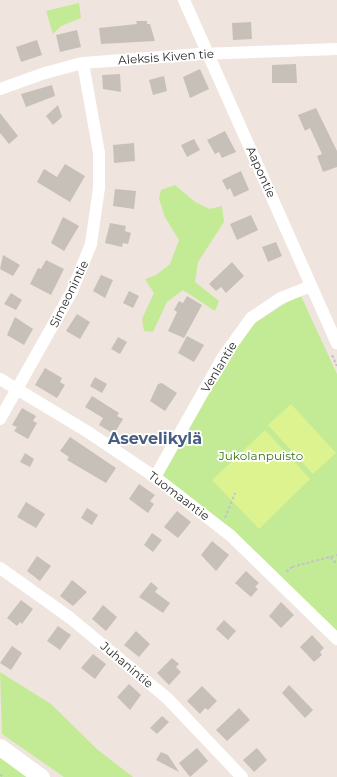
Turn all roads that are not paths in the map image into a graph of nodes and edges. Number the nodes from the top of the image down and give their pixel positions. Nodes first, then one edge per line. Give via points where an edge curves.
1 (184, 0) edge
2 (337, 49) edge
3 (209, 54) junction
4 (83, 63) junction
5 (0, 89) edge
6 (310, 286) junction
7 (337, 344) edge
8 (0, 379) edge
9 (17, 389) junction
10 (0, 419) edge
11 (154, 477) junction
12 (0, 568) edge
13 (337, 639) edge
14 (0, 747) edge
15 (41, 777) edge
16 (242, 777) edge

1 - 3 street, Aapontie
2 - 3 street, Aleksis Kiven tie
3 - 4 street, Aleksis Kiven tie
3 - 6 street, Aapontie
4 - 5 street, Aleksis Kiven tie via 44,73
4 - 9 street, Simeonintie via 99,153 99,188 91,244 79,278
6 - 7 street, Aapontie
6 - 11 street, Venlantie via 281,298 251,318 224,357
8 - 9 street, Tuomaantie
9 - 10 street, Simeonintie
9 - 11 street, Tuomaantie
11 - 13 street, Tuomaantie via 221,528
12 - 16 street, Juhanintie via 70,618 171,702
14 - 15 main road

